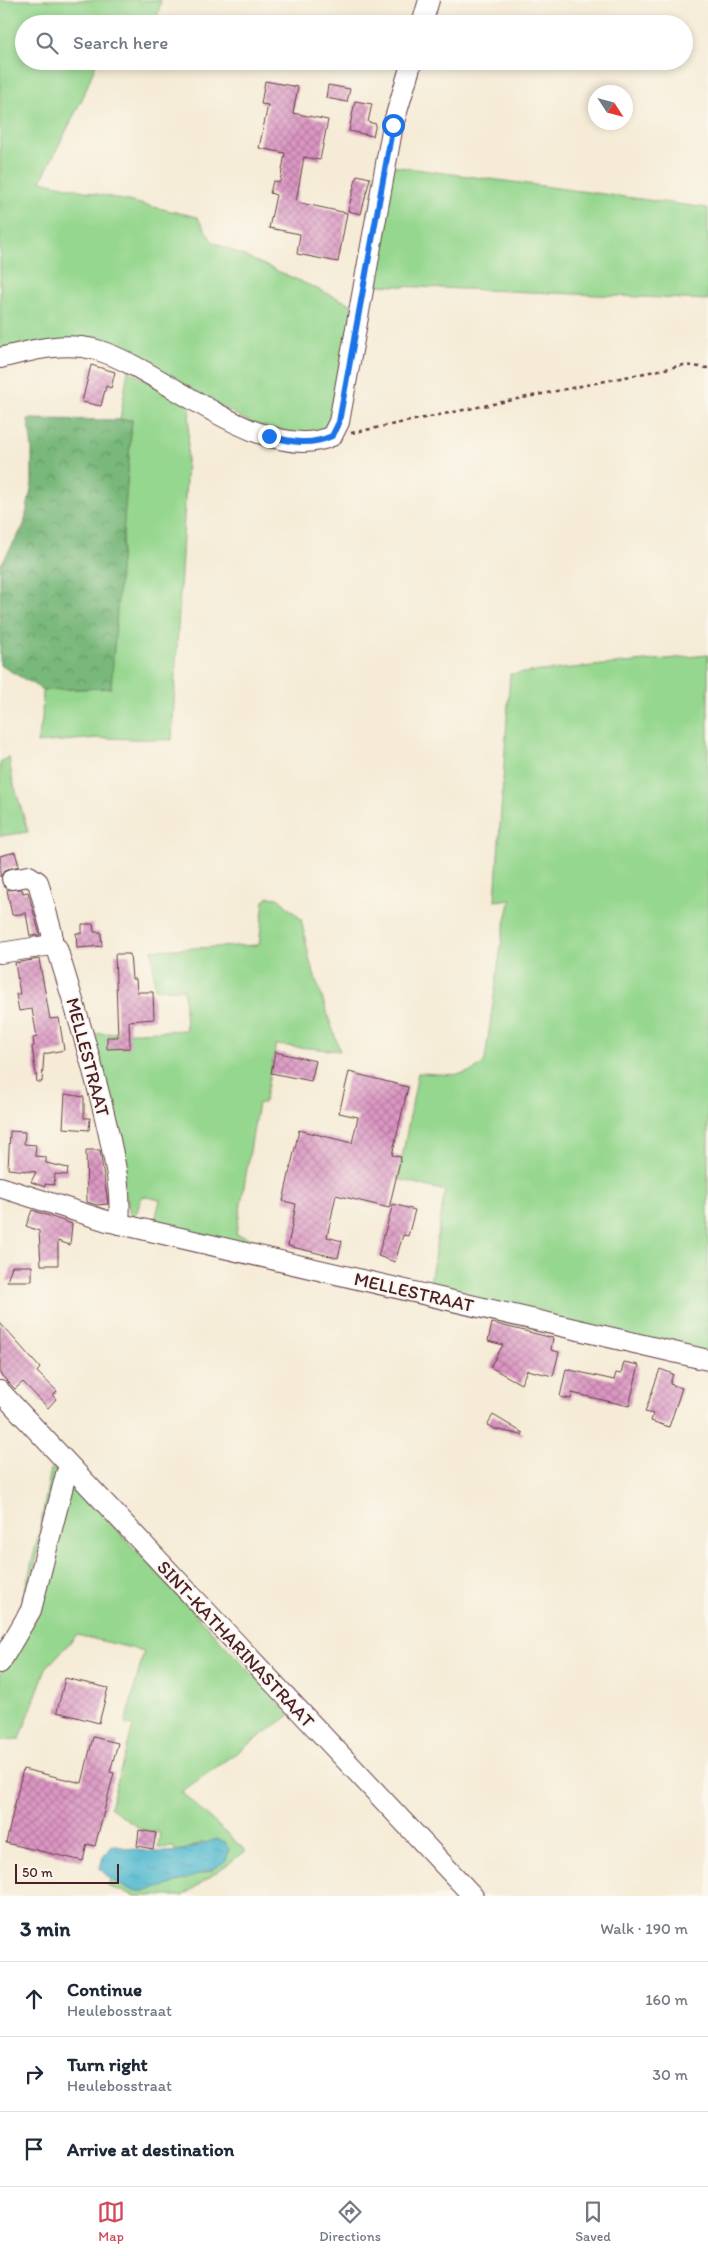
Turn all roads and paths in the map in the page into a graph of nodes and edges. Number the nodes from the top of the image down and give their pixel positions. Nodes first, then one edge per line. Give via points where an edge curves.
1 (429, 0) edge
2 (425, 15) edge
3 (409, 70) edge
4 (0, 358) edge
5 (708, 368) edge
6 (332, 436) junction
7 (12, 879) dead end
8 (52, 945) junction
9 (0, 953) edge
10 (0, 1187) edge
11 (120, 1224) junction
12 (708, 1360) edge
13 (0, 1391) edge
14 (72, 1468) junction
15 (0, 1663) edge
16 (473, 1896) edge

1 - 2 street
3 - 6 street via 393,125 339,422
4 - 6 street via 50,346 97,350 135,366 250,429 293,442 308,443
5 - 6 path via 684,365
7 - 8 street, MELLESTRAAT via 28,876 38,882 50,924
8 - 9 street
8 - 11 street, MELLESTRAAT via 57,948 91,1057 115,1163 121,1205
10 - 11 street, MELLESTRAAT
11 - 12 street, MELLESTRAAT
13 - 14 street, SINT-KATHARINASTRAAT
14 - 15 street via 66,1474 31,1610
14 - 16 street, SINT-KATHARINASTRAAT

